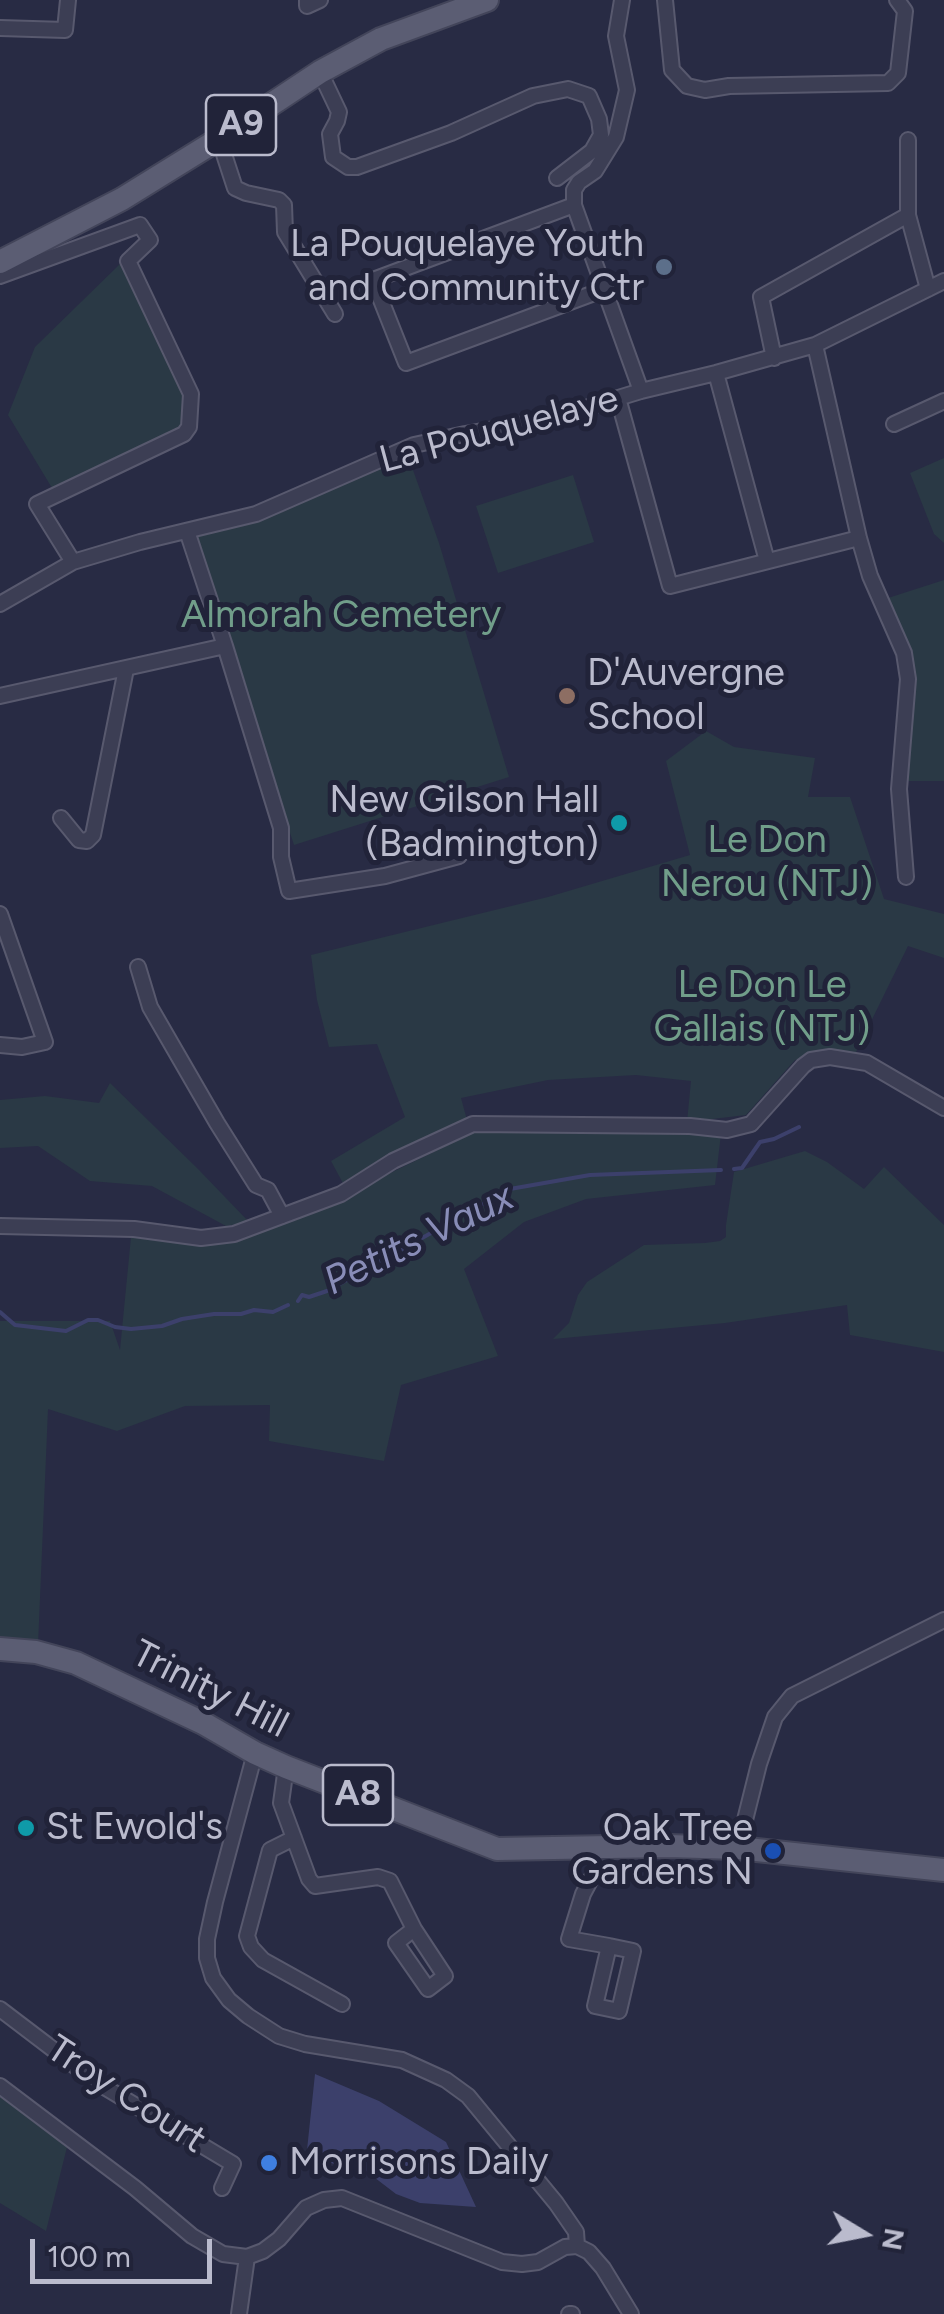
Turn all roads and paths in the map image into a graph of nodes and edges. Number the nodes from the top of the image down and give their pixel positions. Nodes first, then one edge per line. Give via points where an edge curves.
1 (68, 0) edge
2 (306, 0) edge
3 (320, 0) edge
4 (487, 0) edge
5 (622, 0) edge
6 (665, 0) edge
7 (897, 0) edge
8 (0, 28) edge
9 (320, 72) junction
10 (219, 139) junction
11 (908, 140) dead end
12 (557, 178) dead end
13 (574, 205) junction
14 (908, 215) junction
15 (0, 262) edge
16 (0, 276) edge
17 (944, 281) edge
18 (605, 289) junction
19 (928, 289) junction
20 (335, 314) dead end
21 (815, 345) junction
22 (774, 358) junction
23 (716, 373) junction
24 (641, 391) junction
25 (618, 398) junction
26 (944, 401) edge
27 (894, 424) dead end
28 (186, 531) junction
29 (859, 538) junction
30 (767, 561) junction
31 (74, 562) junction
32 (0, 604) edge
33 (226, 646) junction
34 (126, 669) junction
35 (0, 696) edge
36 (62, 818) dead end
37 (459, 856) dead end
38 (906, 878) dead end
39 (0, 914) edge
40 (138, 967) dead end
41 (0, 1045) edge
42 (944, 1108) edge
43 (282, 1216) junction
44 (0, 1226) edge
45 (944, 1620) edge
46 (0, 1649) edge
47 (255, 1753) junction
48 (286, 1767) junction
49 (294, 1838) junction
50 (738, 1848) junction
51 (607, 1849) junction
52 (944, 1870) edge
53 (414, 1929) dead end
54 (608, 1946) junction
55 (342, 2004) dead end
56 (0, 2009) edge
57 (0, 2086) edge
58 (222, 2188) dead end
59 (577, 2246) junction
60 (247, 2257) junction
61 (239, 2314) edge
62 (631, 2314) edge

1 - 8 street via 64,30
2 - 3 street via 308,6
4 - 9 main road, A9 via 381,39
5 - 13 street via 616,36 624,106 616,137 574,190
6 - 7 street via 672,70 688,86 706,90 888,83 898,73 905,11
9 - 10 main road, A9
9 - 12 street via 339,112 330,134 333,156 348,167 451,133 533,96 568,89 589,96 601,135 592,151
10 - 15 main road, A9
10 - 20 street via 235,188 284,206 284,232
11 - 14 street
13 - 18 street
13 - 18 street via 373,280 406,362
14 - 19 street
14 - 22 street via 761,297
16 - 31 street via 140,225 150,240 128,260 191,394 184,434 37,504
17 - 19 street, La Pouquelaye
18 - 24 street
19 - 21 street, La Pouquelaye
21 - 22 street, La Pouquelaye
21 - 29 street
22 - 23 street, La Pouquelaye
23 - 24 street, La Pouquelaye
23 - 30 street
24 - 25 street, La Pouquelaye
25 - 28 street, La Pouquelaye via 546,420 414,445 256,514
25 - 30 street via 670,586
26 - 27 street
28 - 31 street, La Pouquelaye
28 - 33 street
29 - 30 street
29 - 38 street via 908,679 899,788
31 - 32 street, La Pouquelaye
33 - 34 street
33 - 37 street via 281,828 288,891
34 - 35 street
34 - 36 street via 94,835 80,840
39 - 41 street via 46,1042
40 - 43 street via 150,1007 217,1123
42 - 43 street via 868,1063 811,1060 750,1124 727,1130 473,1124 341,1194
43 - 44 street via 202,1238
45 - 50 street via 792,1696 775,1717
46 - 47 main road, Trinity Hill / A8 via 76,1663
47 - 48 main road, Trinity Hill / A8
47 - 59 street via 207,1939 213,1978 248,2016 279,2036 402,2060 468,2096 556,2203 576,2232
48 - 49 street via 282,1803
48 - 51 main road, Trinity Hill / A8 via 497,1849
49 - 53 street via 316,1886 390,1880
49 - 55 street via 270,1850 247,1936 262,1960
50 - 51 main road, Trinity Hill / A8
50 - 52 main road, A8
51 - 54 street via 568,1938
54 - 54 street via 633,1951 619,2011 594,2006
56 - 58 street, Troy Court via 96,2082 233,2164
57 - 60 street via 192,2236 224,2254
59 - 60 street via 538,2262 502,2262 336,2197 306,2208 279,2239
59 - 62 street via 603,2268
60 - 61 street

